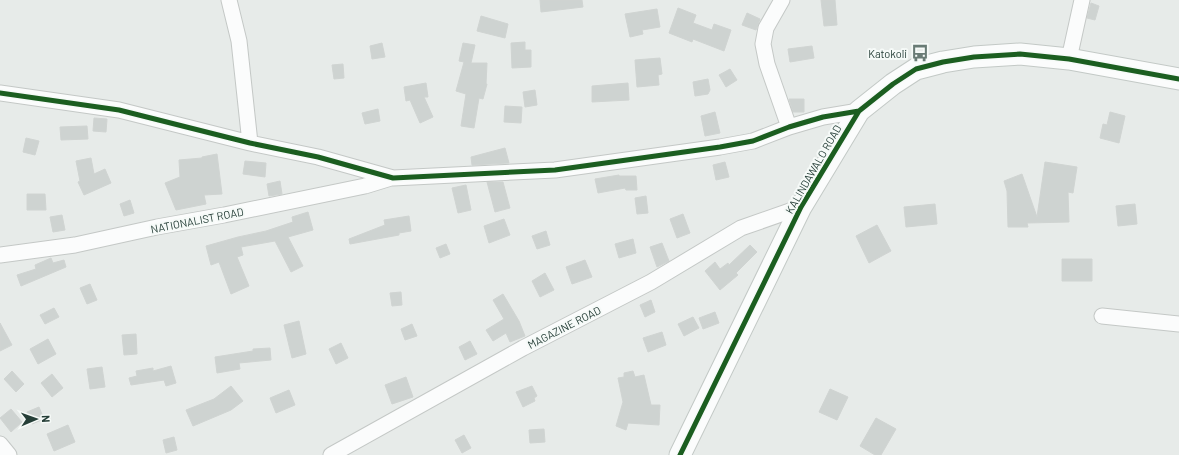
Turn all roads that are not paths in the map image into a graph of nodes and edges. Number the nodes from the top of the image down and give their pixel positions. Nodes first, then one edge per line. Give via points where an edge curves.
1 (229, 0) edge
2 (782, 0) edge
3 (1082, 0) edge
4 (1069, 59) junction
5 (1179, 79) edge
6 (0, 93) edge
7 (859, 111) junction
8 (789, 127) junction
9 (250, 142) junction
10 (393, 178) junction
11 (801, 207) junction
12 (0, 255) edge
13 (1102, 316) dead end
14 (1179, 324) edge
15 (0, 444) edge
16 (9, 455) edge
17 (331, 455) edge
18 (680, 455) edge

1 - 9 street via 240,41
2 - 8 street via 766,28 763,44 767,64
3 - 4 street
4 - 5 street, KALINDAWALO ROAD
4 - 7 street, KALINDAWALO ROAD via 1020,54 943,62 916,69
6 - 9 street via 119,110
7 - 8 street via 823,117
7 - 11 street, KALINDAWALO ROAD
8 - 10 street via 753,141 563,169
9 - 10 street via 318,157
10 - 12 street, NATIONALIST ROAD via 75,245
11 - 17 street, MAGAZINE ROAD via 741,228 651,282 523,348
11 - 18 street, KALINDAWALO ROAD
13 - 14 street
15 - 16 street

